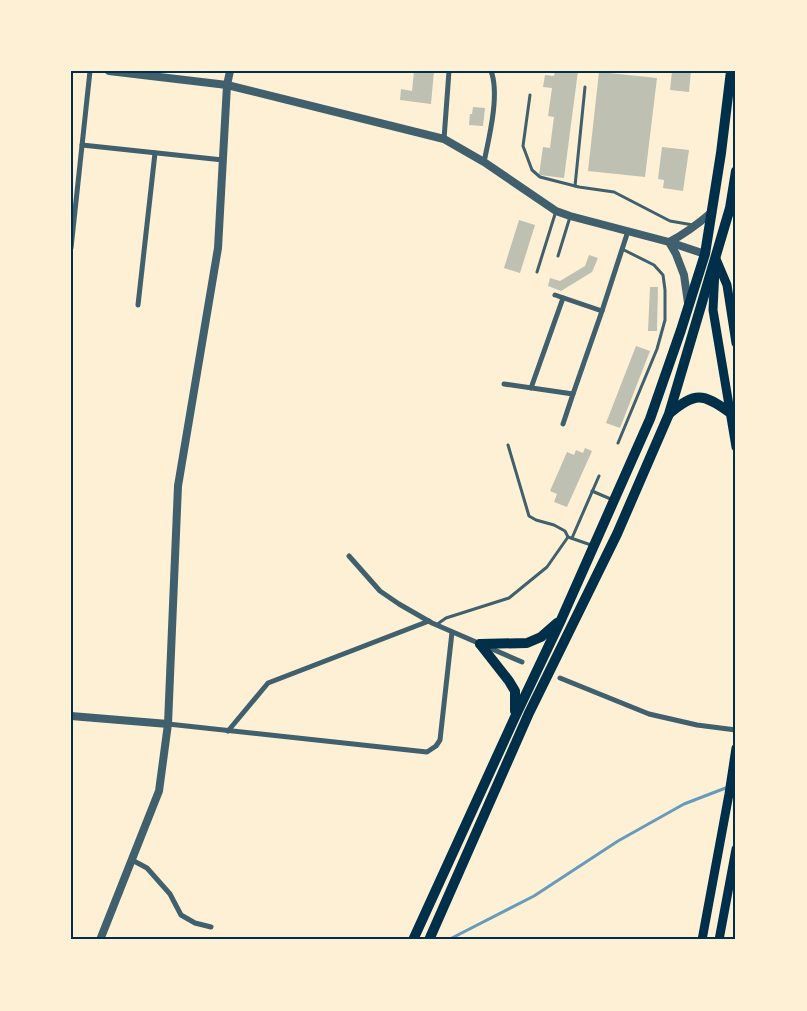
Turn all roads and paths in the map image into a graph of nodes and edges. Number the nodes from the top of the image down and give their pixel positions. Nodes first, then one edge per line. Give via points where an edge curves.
1 (90, 71) edge
2 (109, 71) edge
3 (230, 71) edge
4 (449, 71) edge
5 (491, 71) edge
6 (732, 71) edge
7 (228, 85) junction
8 (585, 87) dead end
9 (530, 95) dead end
10 (444, 138) junction
11 (82, 145) junction
12 (155, 153) junction
13 (223, 160) junction
14 (484, 162) junction
15 (736, 171) edge
16 (574, 186) junction
17 (733, 208) edge
18 (556, 211) junction
19 (712, 212) junction
20 (570, 216) junction
21 (696, 226) junction
22 (628, 231) junction
23 (669, 242) junction
24 (71, 248) edge
25 (622, 249) junction
26 (710, 255) junction
27 (558, 256) dead end
28 (537, 272) dead end
29 (555, 295) dead end
30 (564, 298) junction
31 (138, 306) dead end
32 (689, 307) junction
33 (602, 311) junction
34 (736, 343) edge
35 (504, 384) dead end
36 (531, 388) junction
37 (573, 394) junction
38 (729, 412) junction
39 (669, 414) junction
40 (564, 424) dead end
41 (618, 443) dead end
42 (508, 445) dead end
43 (736, 447) edge
44 (599, 476) dead end
45 (592, 491) junction
46 (614, 500) junction
47 (570, 538) junction
48 (594, 546) junction
49 (349, 556) dead end
50 (561, 620) junction
51 (429, 621) junction
52 (436, 625) junction
53 (452, 632) junction
54 (480, 644) junction
55 (522, 662) dead end
56 (560, 678) dead end
57 (71, 716) edge
58 (514, 717) junction
59 (168, 724) junction
60 (736, 730) edge
61 (228, 731) junction
62 (736, 748) edge
63 (731, 808) edge
64 (736, 850) edge
65 (132, 860) junction
66 (210, 927) dead end
67 (100, 940) edge
68 (413, 940) edge
69 (429, 940) edge
70 (702, 940) edge
71 (718, 940) edge

1 - 11 street
2 - 7 street
3 - 7 street
4 - 10 street
5 - 14 street via 493,116
6 - 19 highway
7 - 10 street
7 - 13 street
8 - 16 lane
9 - 16 lane via 523,146 532,170 540,177
10 - 14 street
11 - 12 street
11 - 24 street
12 - 13 street
12 - 31 street
13 - 59 street via 218,248 178,486
14 - 18 street
15 - 17 highway
16 - 21 lane via 614,192 670,221
17 - 26 highway
18 - 20 street
18 - 28 lane
19 - 21 street
19 - 26 highway
20 - 22 street
20 - 27 lane
21 - 23 street
22 - 23 street
22 - 25 street
23 - 26 street
23 - 32 street via 684,276
25 - 33 street
25 - 41 lane via 654,265 663,274 665,320 657,349
26 - 32 highway
26 - 34 main road via 727,285
26 - 38 main road via 713,310
26 - 39 highway
29 - 30 street
30 - 33 street
30 - 36 street
32 - 46 highway via 650,419
33 - 37 street
35 - 36 street
36 - 37 street
37 - 40 street
38 - 39 highway via 704,398 692,398
38 - 43 main road
39 - 69 highway
42 - 47 lane via 529,516 554,525
44 - 45 lane
45 - 46 lane
45 - 47 lane
46 - 48 highway
47 - 48 lane
47 - 52 lane via 547,567 509,598 446,618
48 - 50 highway
49 - 51 street via 380,591
50 - 54 highway via 541,637 527,643
50 - 58 highway
51 - 52 street
51 - 61 street via 268,683
52 - 53 street
53 - 54 street
53 - 61 street via 440,740 427,752
54 - 55 street
54 - 58 highway via 515,691
56 - 60 street via 650,714
57 - 59 street
58 - 68 highway
59 - 61 street
59 - 65 street via 159,791
62 - 63 main road via 729,794
63 - 70 main road
64 - 71 main road
65 - 66 street via 147,868 170,894 181,915
65 - 67 street

